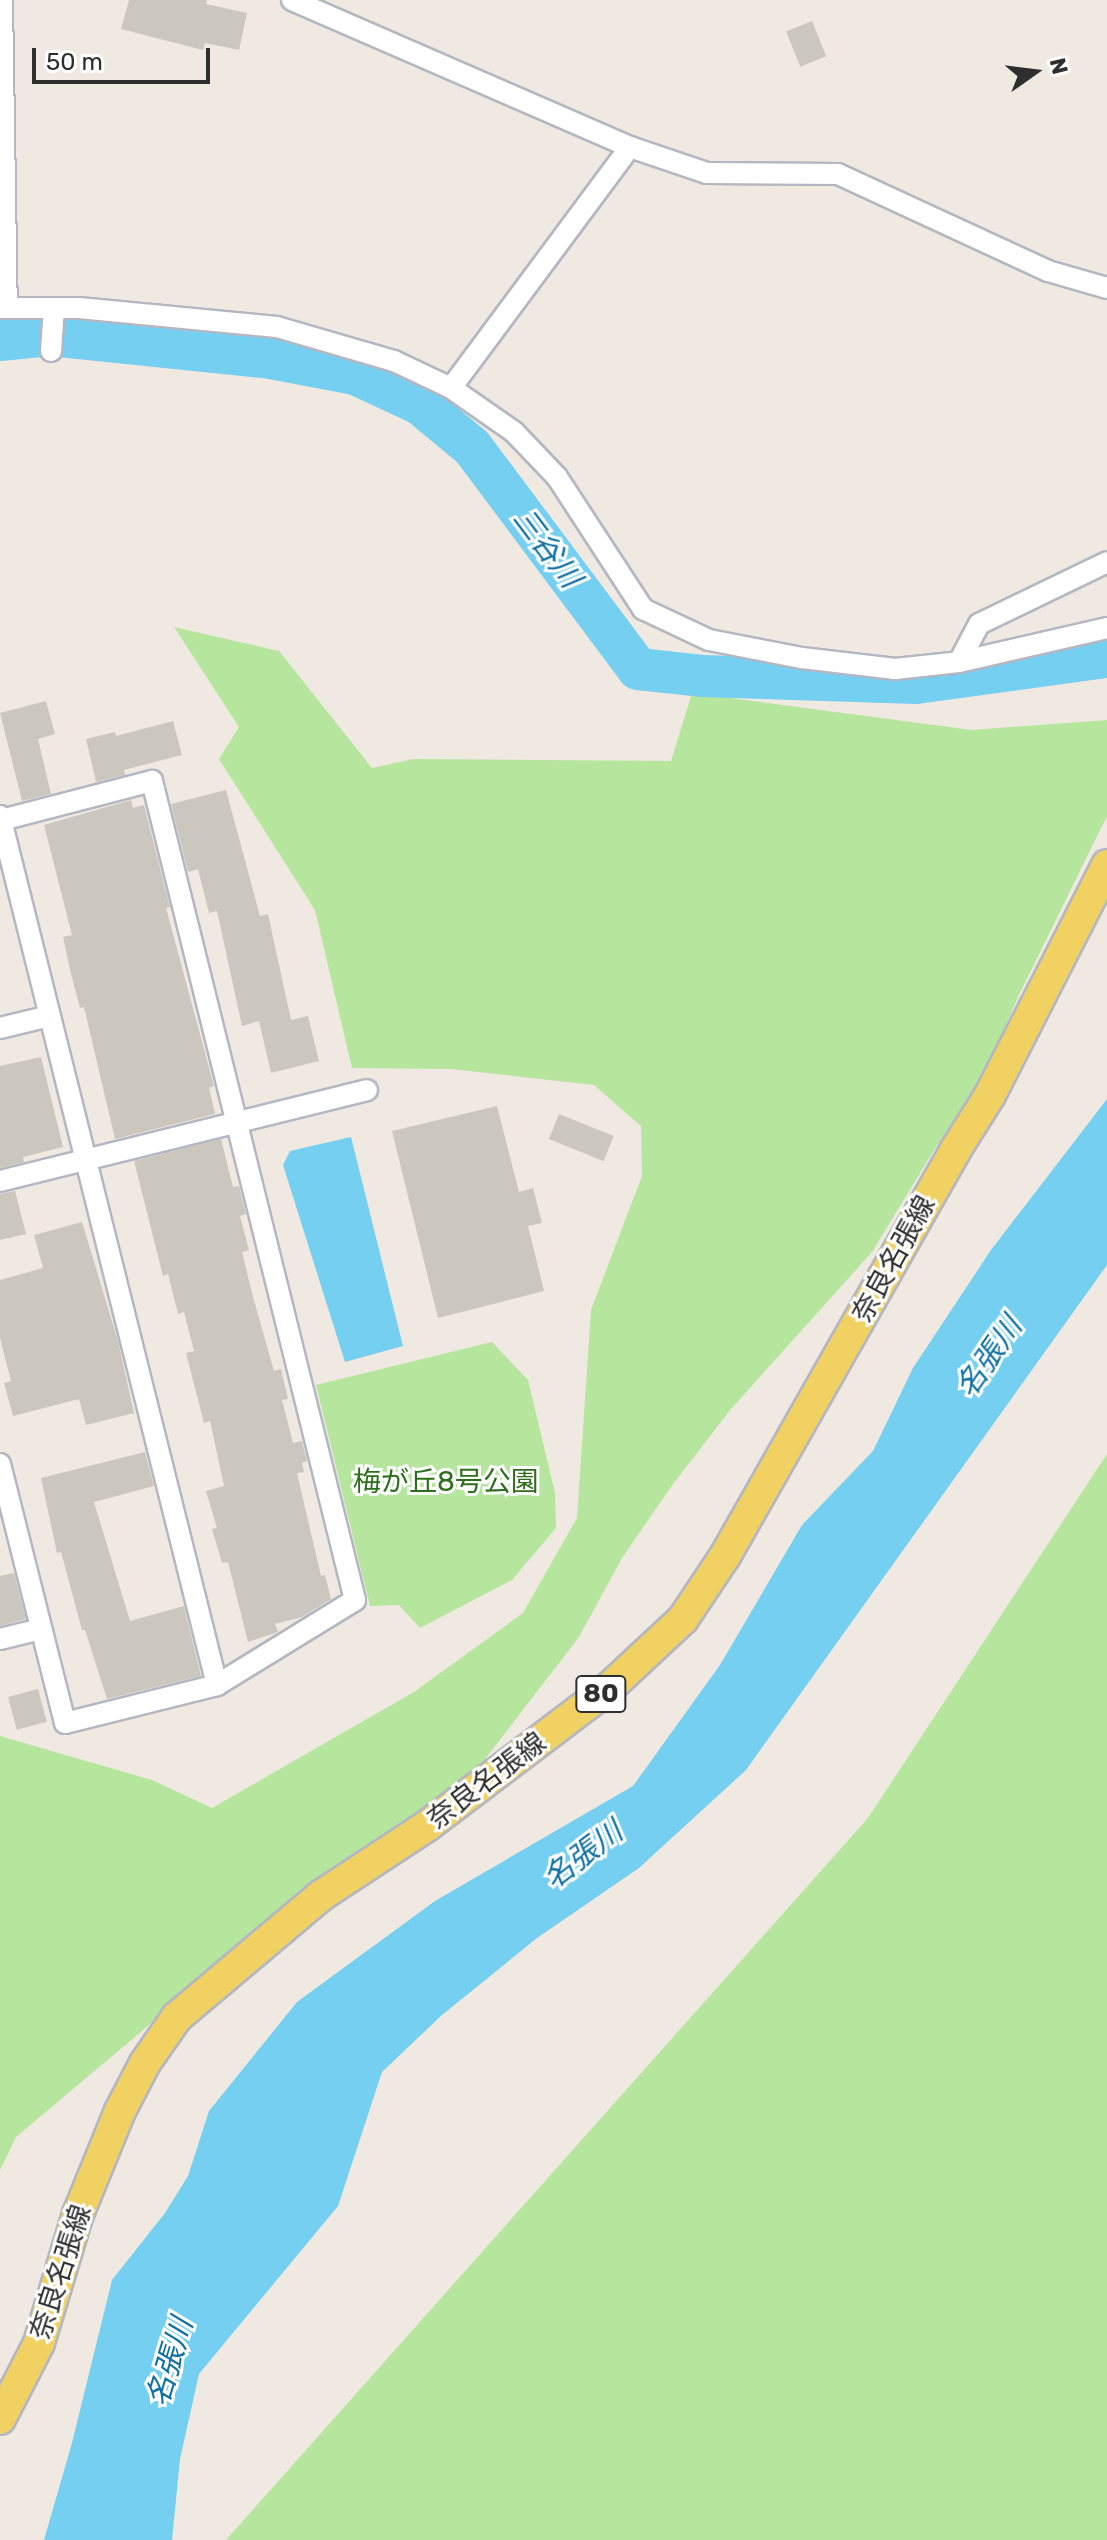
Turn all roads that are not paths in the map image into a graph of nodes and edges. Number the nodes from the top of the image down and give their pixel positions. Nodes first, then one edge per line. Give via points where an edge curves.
1 (2, 0) edge
2 (292, 0) edge
3 (630, 147) junction
4 (1107, 288) edge
5 (4, 307) edge
6 (54, 309) junction
7 (52, 347) dead end
8 (451, 388) junction
9 (1107, 562) edge
10 (1107, 628) edge
11 (959, 662) junction
12 (0, 818) edge
13 (1107, 865) edge
14 (7, 873) edge
15 (50, 1016) junction
16 (0, 1028) edge
17 (367, 1090) dead end
18 (237, 1123) junction
19 (85, 1161) junction
20 (0, 1181) edge
21 (0, 1464) edge
22 (41, 1629) junction
23 (0, 1639) edge
24 (217, 1685) junction
25 (0, 2419) edge

1 - 5 street
2 - 3 street
3 - 4 street via 707,173 838,174 1048,271
3 - 8 street
5 - 6 street
6 - 7 street
6 - 8 street via 277,327 394,361
8 - 11 street via 514,432 557,477 643,609 709,640 802,658 895,669
9 - 11 street via 979,624
10 - 11 street
12 - 14 street
12 - 18 street via 152,781
13 - 25 main road, 奈良名張線 / 80 via 990,1095 725,1556 683,1619 587,1705 427,1826 322,1895 177,2017 120,2111 78,2214 39,2343
14 - 15 street
15 - 16 street
15 - 19 street
17 - 18 street
18 - 19 street
18 - 24 street via 355,1600
19 - 20 street
19 - 24 street
21 - 22 street
22 - 23 street
22 - 24 street via 65,1723

